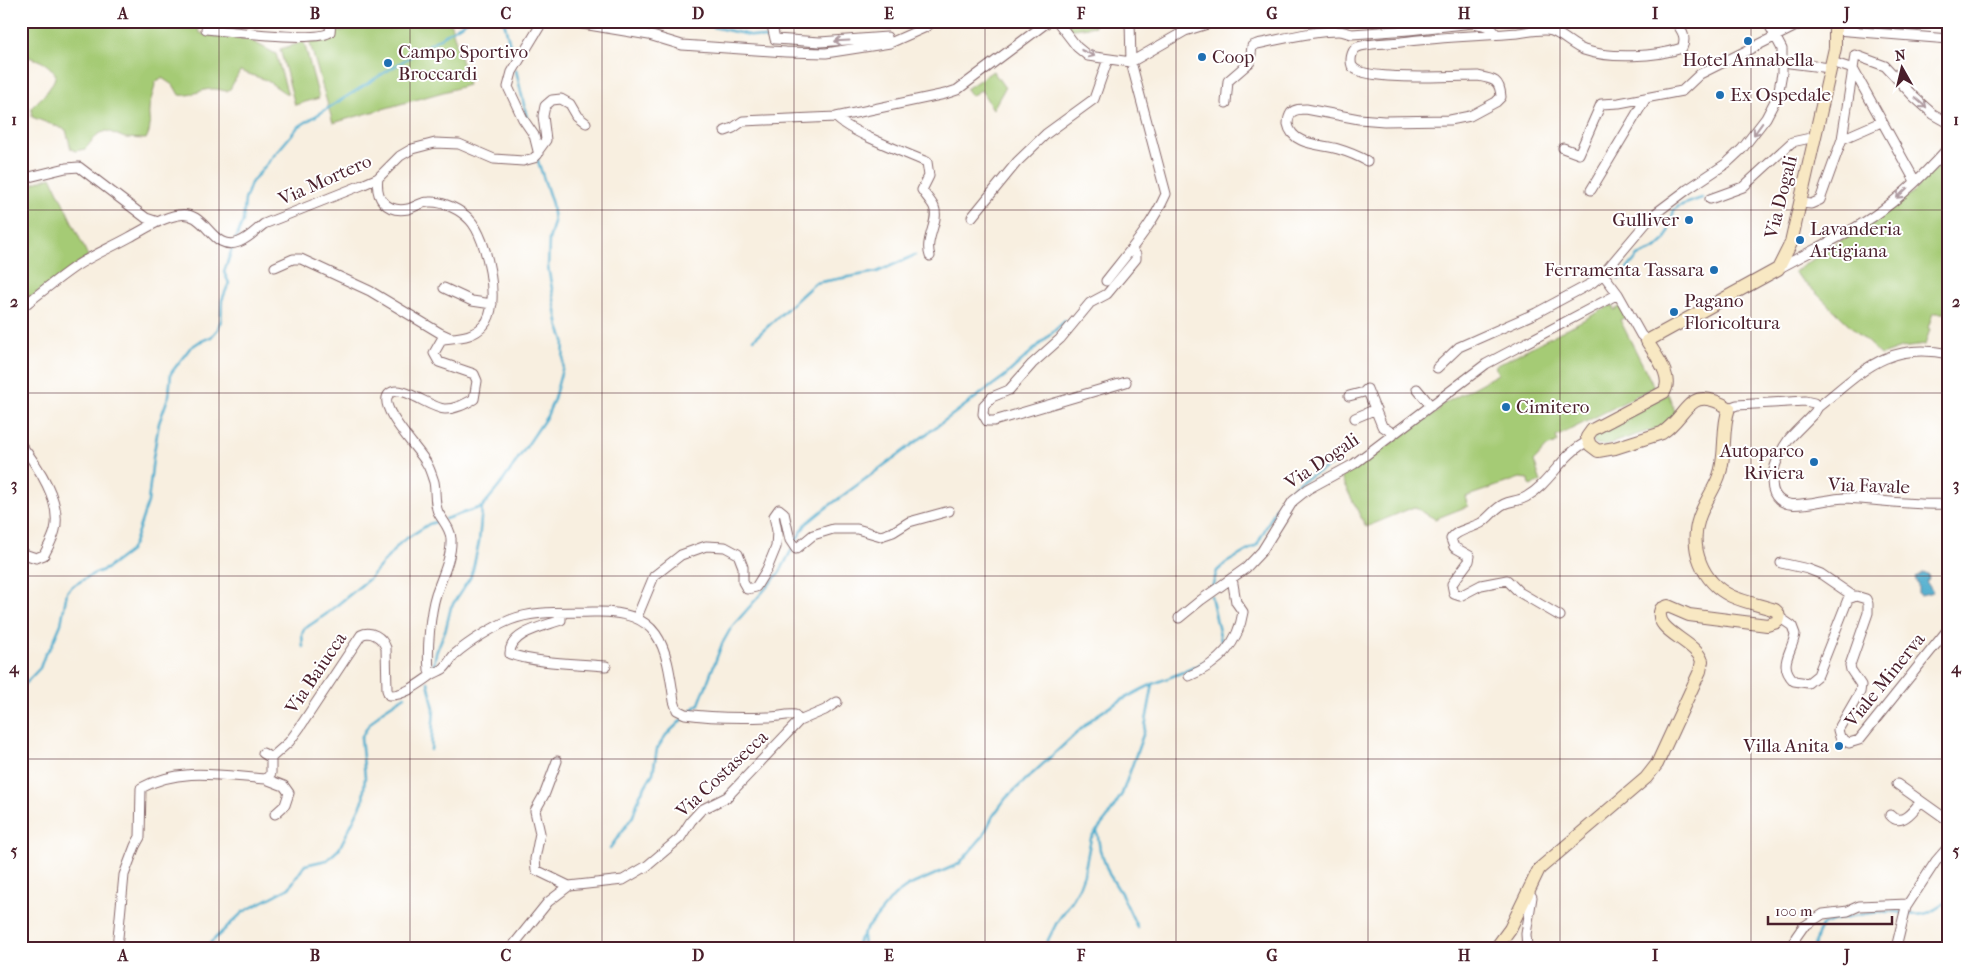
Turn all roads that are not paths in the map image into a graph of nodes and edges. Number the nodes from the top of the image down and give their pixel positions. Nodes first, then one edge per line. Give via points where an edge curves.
1 (331, 21) edge
2 (543, 21) edge
3 (565, 21) edge
4 (771, 21) edge
5 (934, 21) edge
6 (1049, 21) edge
7 (1058, 21) edge
8 (1130, 21) edge
9 (1216, 21) edge
10 (1675, 21) edge
11 (1767, 21) edge
12 (1806, 21) edge
13 (1835, 26) edge
14 (924, 28) junction
15 (206, 29) dead end
16 (1496, 34) junction
17 (1775, 36) junction
18 (1949, 39) edge
19 (1108, 59) junction
20 (1131, 62) junction
21 (1782, 62) junction
22 (1831, 65) junction
23 (1853, 69) junction
24 (1646, 98) junction
25 (1226, 103) dead end
26 (836, 117) junction
27 (1882, 122) junction
28 (586, 123) dead end
29 (1949, 123) edge
30 (725, 131) dead end
31 (1815, 137) junction
32 (1842, 139) junction
33 (1949, 147) edge
34 (1563, 148) dead end
35 (538, 150) junction
36 (1367, 161) dead end
37 (378, 178) junction
38 (21, 179) edge
39 (1915, 181) junction
40 (1591, 190) dead end
41 (1710, 199) dead end
42 (1800, 203) junction
43 (972, 217) dead end
44 (158, 222) junction
45 (1131, 248) junction
46 (930, 256) dead end
47 (275, 267) dead end
48 (1778, 268) junction
49 (1604, 274) junction
50 (1106, 281) dead end
51 (444, 288) dead end
52 (1618, 294) junction
53 (492, 304) junction
54 (22, 307) edge
55 (451, 338) junction
56 (1647, 341) junction
57 (1949, 354) edge
58 (1437, 368) dead end
59 (1126, 382) dead end
60 (1417, 389) dead end
61 (1349, 396) dead end
62 (1432, 406) junction
63 (1818, 407) junction
64 (1729, 408) junction
65 (1376, 409) junction
66 (1355, 418) dead end
67 (1394, 434) junction
68 (1589, 441) junction
69 (21, 446) edge
70 (1949, 504) edge
71 (948, 511) dead end
72 (21, 553) edge
73 (1781, 563) dead end
74 (1232, 578) junction
75 (1854, 596) junction
76 (561, 612) junction
77 (1560, 616) dead end
78 (637, 617) junction
79 (1179, 618) dead end
80 (1779, 618) junction
81 (1949, 628) edge
82 (606, 666) dead end
83 (434, 673) junction
84 (1189, 676) dead end
85 (1949, 683) edge
86 (1949, 694) edge
87 (837, 702) dead end
88 (799, 721) junction
89 (557, 761) dead end
90 (266, 779) junction
91 (1897, 784) dead end
92 (1921, 801) junction
93 (275, 814) dead end
94 (1890, 815) dead end
95 (1949, 821) edge
96 (1949, 846) edge
97 (569, 886) junction
98 (1528, 891) junction
99 (1907, 905) junction
100 (117, 948) edge
101 (511, 948) edge
102 (1496, 948) edge
103 (1527, 948) edge
104 (1793, 948) edge
105 (1896, 948) edge

1 - 15 street via 328,34 309,37
2 - 35 street via 512,72 508,87 534,135
3 - 14 street via 682,45 826,53 890,43
14 -> 4 street via 882,38 820,42 775,39
5 - 14 street
6 - 26 street via 957,90
7 -> 19 street via 1088,56
8 - 20 street
9 - 20 street via 1185,31
10 - 16 street via 1683,32 1685,41 1682,48 1648,54 1616,56 1584,50 1551,30
11 - 17 street
12 - 17 street
13 - 18 street
13 - 22 street, Via Dogali via 1836,42
16 - 25 street via 1491,28 1473,23 1352,34 1328,32 1256,44 1252,46 1250,62 1228,81
16 - 36 street via 1363,46 1355,48 1352,54 1353,68 1376,76 1478,76 1499,84 1501,97 1470,116 1450,120 1384,121 1306,109 1291,113 1288,126 1302,141 1355,154
17 - 21 street via 1782,49
17 - 24 street via 1700,74 1682,90
19 - 20 street
19 - 43 street via 1094,99 1046,134 1017,162
20 - 45 street via 1166,194
21 - 22 street
21 -> 49 street via 1778,95 1742,149 1652,216
22 - 23 street
22 - 31 street, Via Dogali
23 - 27 street
23 -> 29 street via 1855,55 1885,66 1933,114
23 - 32 street
24 - 34 street via 1601,104 1579,154
24 - 40 street
26 - 30 street via 743,121
26 - 46 street via 868,136 927,162 929,176 922,190 935,215 929,239
27 - 32 street
27 - 39 street
28 - 35 street via 570,104 561,99 552,100 545,106 546,140
31 - 41 street via 1792,142 1743,186
31 - 42 street, Via Dogali
32 - 42 street via 1820,200 1812,204
33 - 39 street
35 - 37 street, Via Mortero via 534,158 494,159 459,144 435,143 400,156
37 - 44 street, Via Mortero via 264,224 235,243 216,239 200,220 190,214
37 - 53 street via 378,193 384,205 392,209 408,209 430,201 454,209 471,221 489,264
38 - 44 street via 79,167 146,218
39 -> 48 street via 1864,223
42 - 48 street, Via Dogali via 1791,243
44 - 54 street via 77,266
45 - 50 street
45 - 59 street via 1136,259 1107,294 1090,303 1060,339 1009,390 992,397 984,405 983,414 987,421 994,421
47 - 55 street via 301,259 370,291
48 - 56 street, Via Dogali
49 - 52 street
49 - 58 street via 1536,313 1459,348
51 - 53 street via 472,301
52 - 56 street
52 - 62 street, Via Dogali via 1486,364
53 - 55 street via 486,324 465,337
55 - 83 street via 442,339 434,353 439,362 474,374 477,381 474,399 444,409 400,390 392,391 386,401 404,435 427,463 434,482 437,509 451,537 429,634 428,661
56 - 68 street via 1667,376 1667,388 1592,430 1587,437
57 - 63 street, Via Favale via 1916,350 1889,354
60 - 62 street
61 - 65 street via 1367,389
62 - 67 street, Via Dogali
63 - 64 street via 1805,401
63 - 70 street, Via Favale via 1789,439 1778,460 1771,482 1781,500 1788,504 1845,498
64 - 68 street via 1710,399 1700,399 1662,433 1598,450
64 - 80 street via 1724,424 1719,476 1696,527 1698,556 1703,570 1722,591 1775,610
65 - 66 street
65 - 67 street via 1382,426
67 - 74 street, Via Dogali via 1354,464 1293,501 1262,551
68 - 77 street via 1562,461 1529,496 1496,508 1482,522 1451,539 1454,547 1470,556 1452,584 1454,594 1460,596 1481,585 1506,580 1519,592
69 - 72 street via 40,469 52,498 56,521 44,555 36,558
71 - 78 street via 909,522 881,536 857,529 833,529 813,535 796,549 790,540 784,513 779,509 774,516 776,547 756,587 747,589 743,582 743,567 738,554 725,547 706,546 681,555 654,576
73 - 75 street via 1808,568
74 - 79 street, Via Dogali
74 - 84 street via 1236,602 1243,612 1236,638 1206,670
75 - 80 street via 1848,599 1818,675 1808,683 1794,681 1785,669 1795,634 1792,626
75 - 81 street, Viale Minerva via 1866,599 1868,612 1850,665 1862,686 1839,727 1840,737 1846,742 1860,740
76 - 78 street via 619,613
76 - 82 street via 561,620 532,628 518,638 510,654 561,664
76 - 83 street via 511,620 455,654 442,670
78 - 88 street via 652,628 660,640 677,710 685,714 710,716 796,715
80 - 98 street via 1767,625 1688,615 1668,606 1661,609 1662,624 1694,648 1702,660 1698,676 1657,764 1646,778 1550,858
83 - 90 street, Via Baiucca via 420,684 389,695 384,641 369,633 361,635 289,742 267,755 271,772
85 - 86 street
87 - 88 street, Via Costasecca
88 - 97 street, Via Costasecca via 727,797 701,810 680,838 647,866 623,880
89 - 97 street via 535,811 540,833 535,864 540,873
90 - 93 street via 284,786 290,793
90 - 100 street via 192,773 157,780 141,788 140,837 124,875
91 - 92 street
92 - 94 street via 1907,817 1894,820
92 - 95 street
96 - 99 street
97 - 101 street via 548,902
98 - 102 street via 1510,929
98 - 103 street via 1532,897
99 - 104 street via 1859,906 1823,914 1803,927
99 - 105 street

